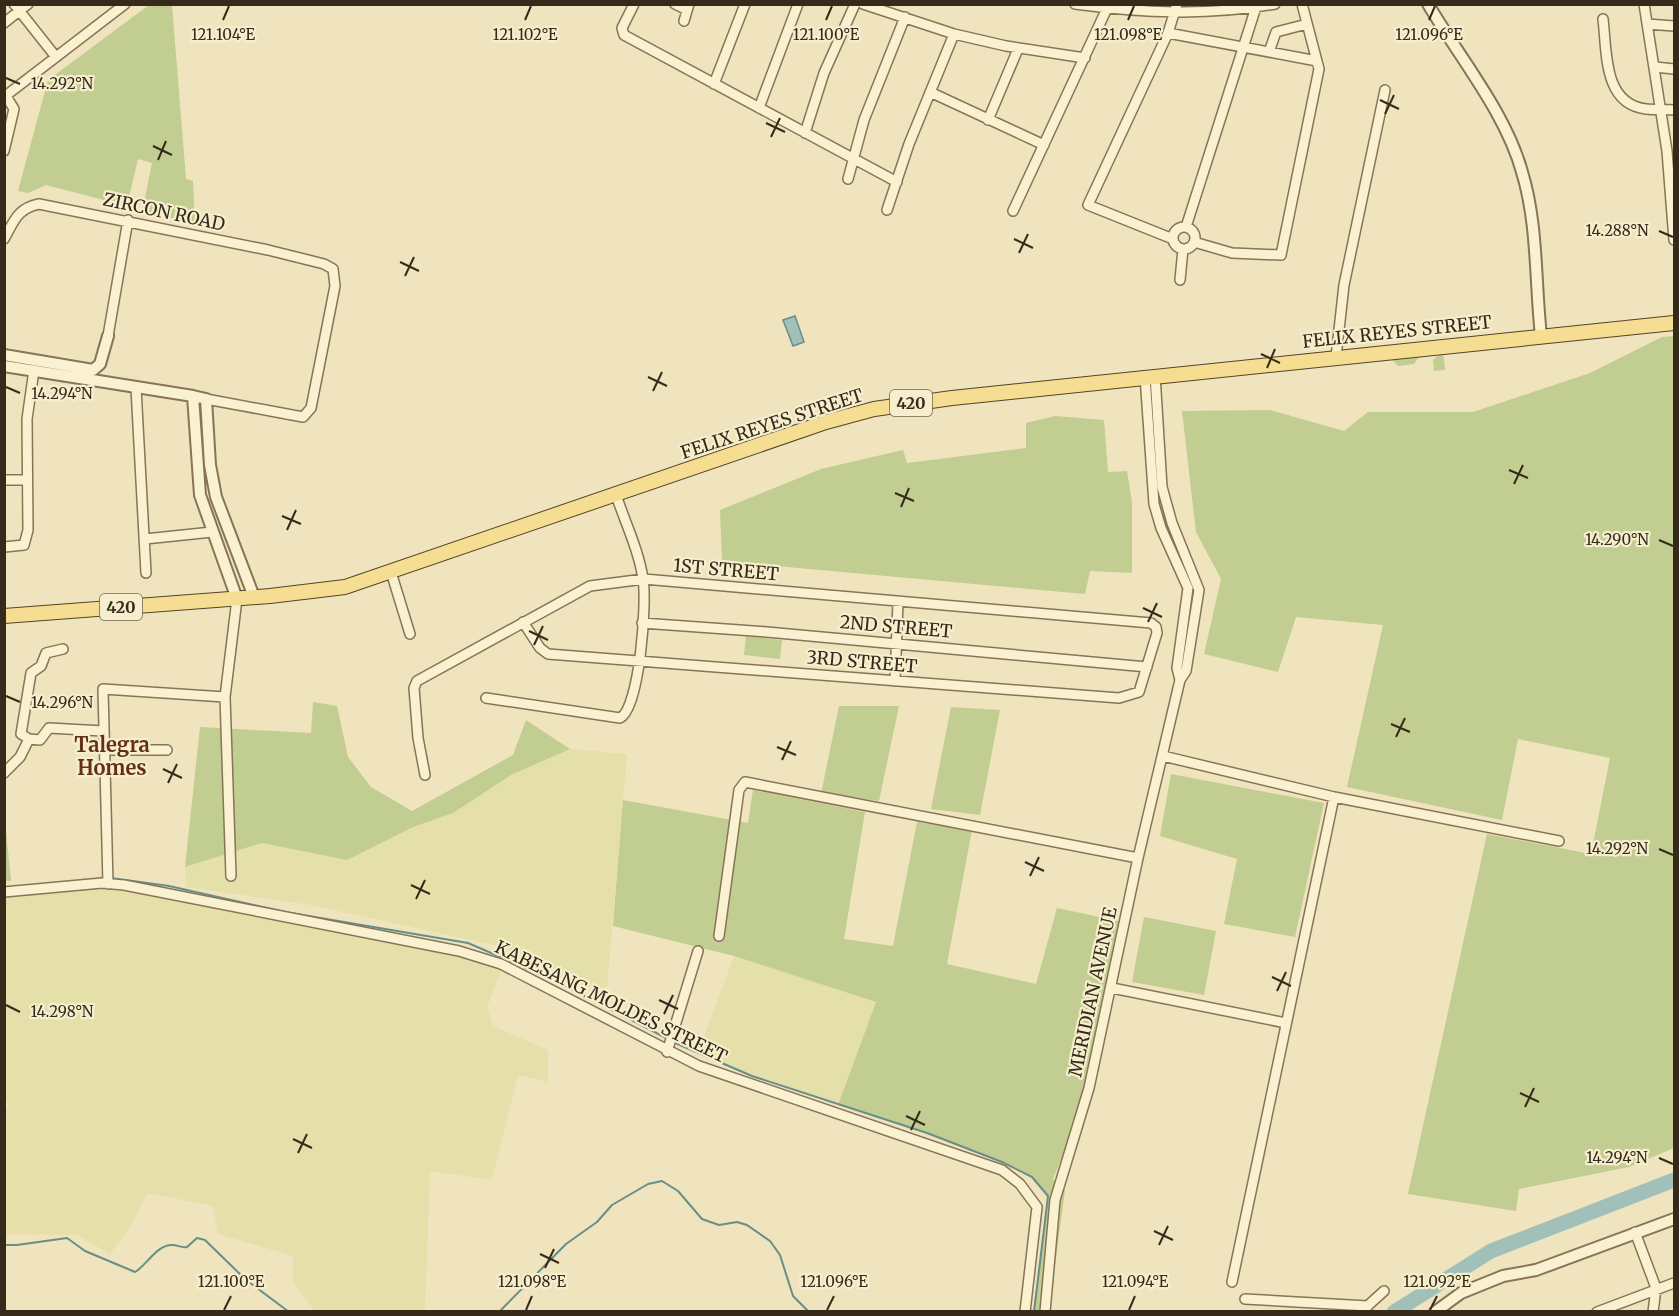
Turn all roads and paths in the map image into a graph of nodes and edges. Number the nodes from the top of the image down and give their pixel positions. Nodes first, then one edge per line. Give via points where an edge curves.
1 (28, 4) edge
2 (124, 4) edge
3 (634, 4) edge
4 (675, 4) edge
5 (746, 4) edge
6 (798, 4) edge
7 (855, 4) edge
8 (863, 4) edge
9 (1275, 4) edge
10 (1302, 4) edge
11 (1428, 4) edge
12 (1644, 4) edge
13 (1076, 5) edge
14 (1257, 6) edge
15 (688, 7) edge
16 (1109, 7) edge
17 (16, 8) edge
18 (1177, 9) edge
19 (905, 17) junction
20 (1603, 19) dead end
21 (684, 21) dead end
22 (4, 22) edge
23 (1307, 24) junction
24 (1647, 24) junction
25 (1674, 26) edge
26 (1168, 33) junction
27 (954, 34) junction
28 (1244, 47) junction
29 (1018, 49) junction
30 (1269, 52) junction
31 (56, 57) junction
32 (1085, 58) junction
33 (1317, 61) junction
34 (1655, 67) junction
35 (1674, 69) edge
36 (714, 84) junction
37 (1385, 90) dead end
38 (930, 92) junction
39 (5, 97) edge
40 (759, 108) junction
41 (1660, 108) junction
42 (1674, 110) edge
43 (988, 120) junction
44 (805, 133) junction
45 (1044, 145) junction
46 (4, 151) edge
47 (1671, 152) edge
48 (854, 157) junction
49 (848, 179) dead end
50 (897, 182) junction
51 (1673, 194) edge
52 (887, 210) dead end
53 (1013, 211) dead end
54 (128, 220) junction
55 (1186, 227) junction
56 (4, 239) edge
57 (1173, 239) junction
58 (1674, 240) edge
59 (1194, 242) junction
60 (1183, 249) junction
61 (1180, 280) dead end
62 (1674, 322) edge
63 (108, 336) junction
64 (1541, 336) junction
65 (4, 355) edge
66 (1336, 357) junction
67 (4, 366) edge
68 (34, 370) junction
69 (1150, 376) junction
70 (119, 385) junction
71 (136, 388) junction
72 (194, 396) junction
73 (206, 399) junction
74 (4, 480) edge
75 (26, 480) junction
76 (616, 495) junction
77 (207, 533) junction
78 (145, 539) junction
79 (4, 547) edge
80 (391, 572) junction
81 (146, 573) dead end
82 (644, 579) junction
83 (254, 597) junction
84 (237, 599) junction
85 (898, 602) junction
86 (4, 616) edge
87 (523, 622) junction
88 (642, 623) junction
89 (1151, 623) joint
90 (410, 634) dead end
91 (898, 644) junction
92 (63, 649) dead end
93 (640, 662) junction
94 (1147, 667) junction
95 (895, 681) junction
96 (225, 697) junction
97 (486, 698) dead end
98 (103, 731) junction
99 (29, 739) junction
100 (104, 750) junction
101 (167, 750) dead end
102 (1163, 756) junction
103 (4, 773) edge
104 (425, 775) dead end
105 (1334, 797) junction
106 (1559, 842) dead end
107 (1138, 858) junction
108 (231, 876) dead end
109 (108, 880) junction
110 (4, 892) edge
111 (719, 936) dead end
112 (698, 951) dead end
113 (1112, 988) junction
114 (1286, 1023) junction
115 (669, 1046) junction
116 (1674, 1219) edge
117 (1635, 1232) junction
118 (1232, 1282) dead end
119 (1674, 1283) edge
120 (1656, 1288) junction
121 (1384, 1291) dead end
122 (1245, 1299) dead end
123 (1364, 1309) edge
124 (1025, 1311) edge
125 (1045, 1311) edge
126 (1436, 1311) edge
127 (1597, 1311) edge
128 (1653, 1311) edge

1 - 17 street
2 - 31 street
3 - 36 street via 622,28 624,35
4 - 15 street
5 - 36 street
6 - 40 street
7 - 44 street via 824,73
8 - 19 street
9 - 14 street
10 - 23 street
11 - 64 street via 1483,92 1522,172
12 - 24 street
13 - 16 street
14 - 18 street
14 - 28 street
15 - 21 street
16 - 18 street
16 - 32 street
17 - 22 street
17 - 31 street
18 - 26 street
19 - 27 street
19 - 48 street via 867,111
20 - 41 street via 1612,87 1621,98 1645,109
23 - 30 street via 1276,32
23 - 33 street
24 - 25 street
24 - 34 street
26 - 28 street
26 - 57 street via 1088,205
27 - 29 street
27 - 38 street
28 - 30 street
28 - 55 street
29 - 32 street
29 - 43 street
30 - 33 street
31 - 39 street
32 - 45 street
33 - 59 street via 1318,77 1281,255 1232,253
34 - 35 street
34 - 41 street
36 - 40 street
37 - 66 street via 1344,285
38 - 43 street
38 - 50 street
39 - 46 street via 14,109
40 - 44 street
41 - 42 street
41 - 47 street
43 - 45 street
44 - 48 street
45 - 53 street
47 - 51 street
48 - 49 street
48 - 50 street
50 - 52 street
51 - 58 street
54 - 56 street, ZIRCON ROAD via 39,204 26,206 18,213
54 - 63 street
54 - 73 street, ZIRCON ROAD via 268,250 333,269 335,286 314,397 303,417
55 - 57 street via 1176,231
55 - 59 street via 1193,233
57 - 60 street
59 - 60 street
60 - 61 street
62 - 64 main road, FELIX REYES STREET / 420
63 - 65 street via 100,364 93,370
63 - 70 street via 104,368 106,376
64 - 66 main road, FELIX REYES STREET / 420
66 - 69 main road, FELIX REYES STREET / 420
67 - 68 street
68 - 70 street
68 - 75 street via 27,419
69 - 76 main road, FELIX REYES STREET / 420 via 874,409
69 - 102 street, MERIDIAN AVENUE via 1154,504 1188,588 1176,668 1180,680
70 - 71 street
71 - 72 street
71 - 78 street
72 - 73 street
72 - 77 street via 200,495
73 - 83 street via 216,496
74 - 75 street
75 - 79 street via 28,530 24,545
76 - 80 main road, FELIX REYES STREET / 420
76 - 82 street
77 - 78 street
77 - 84 street
78 - 81 street
80 - 83 main road, FELIX REYES STREET / 420 via 320,592
80 - 90 street
82 - 85 street, 1ST STREET
82 - 87 street, 1ST STREET via 591,586
82 - 88 street
83 - 84 main road, FELIX REYES STREET / 420
84 - 86 main road, FELIX REYES STREET / 420
84 - 96 street
85 - 89 street, 1ST STREET
85 - 91 street
87 - 93 street, 3RD STREET via 548,654
87 - 104 street, 1ST STREET via 414,684
88 - 91 street, 2ND STREET
88 - 93 street
89 - 94 street, 3RD STREET via 1157,633
91 - 94 street, 2ND STREET
91 - 95 street
92 - 99 street via 46,653 41,666 31,673 21,734
93 - 95 street, 3RD STREET
93 - 97 street via 631,703 620,718
94 - 95 street, 3RD STREET via 1139,692 1126,698
96 - 98 street via 104,688
96 - 108 street
98 - 99 street via 50,728 40,741
98 - 100 street
99 - 103 street via 20,757
100 - 101 street
100 - 109 street
102 - 105 street
102 - 107 street, MERIDIAN AVENUE
105 - 106 street
105 - 114 street
107 - 111 street via 745,782 740,790
107 - 113 street, MERIDIAN AVENUE
109 - 110 street, KABESANG MOLDES STREET
109 - 115 street, KABESANG MOLDES STREET via 459,951 501,964
112 - 115 street
113 - 114 street
113 - 125 street, MERIDIAN AVENUE via 1089,1088 1055,1200
114 - 118 street
115 - 124 street, KABESANG MOLDES STREET via 757,1088 1002,1170 1020,1184 1037,1207
116 - 117 street
117 - 120 street
117 - 126 street via 1536,1270 1503,1276 1461,1293
119 - 120 street
120 - 127 street
120 - 128 street
121 - 123 street
122 - 123 street

